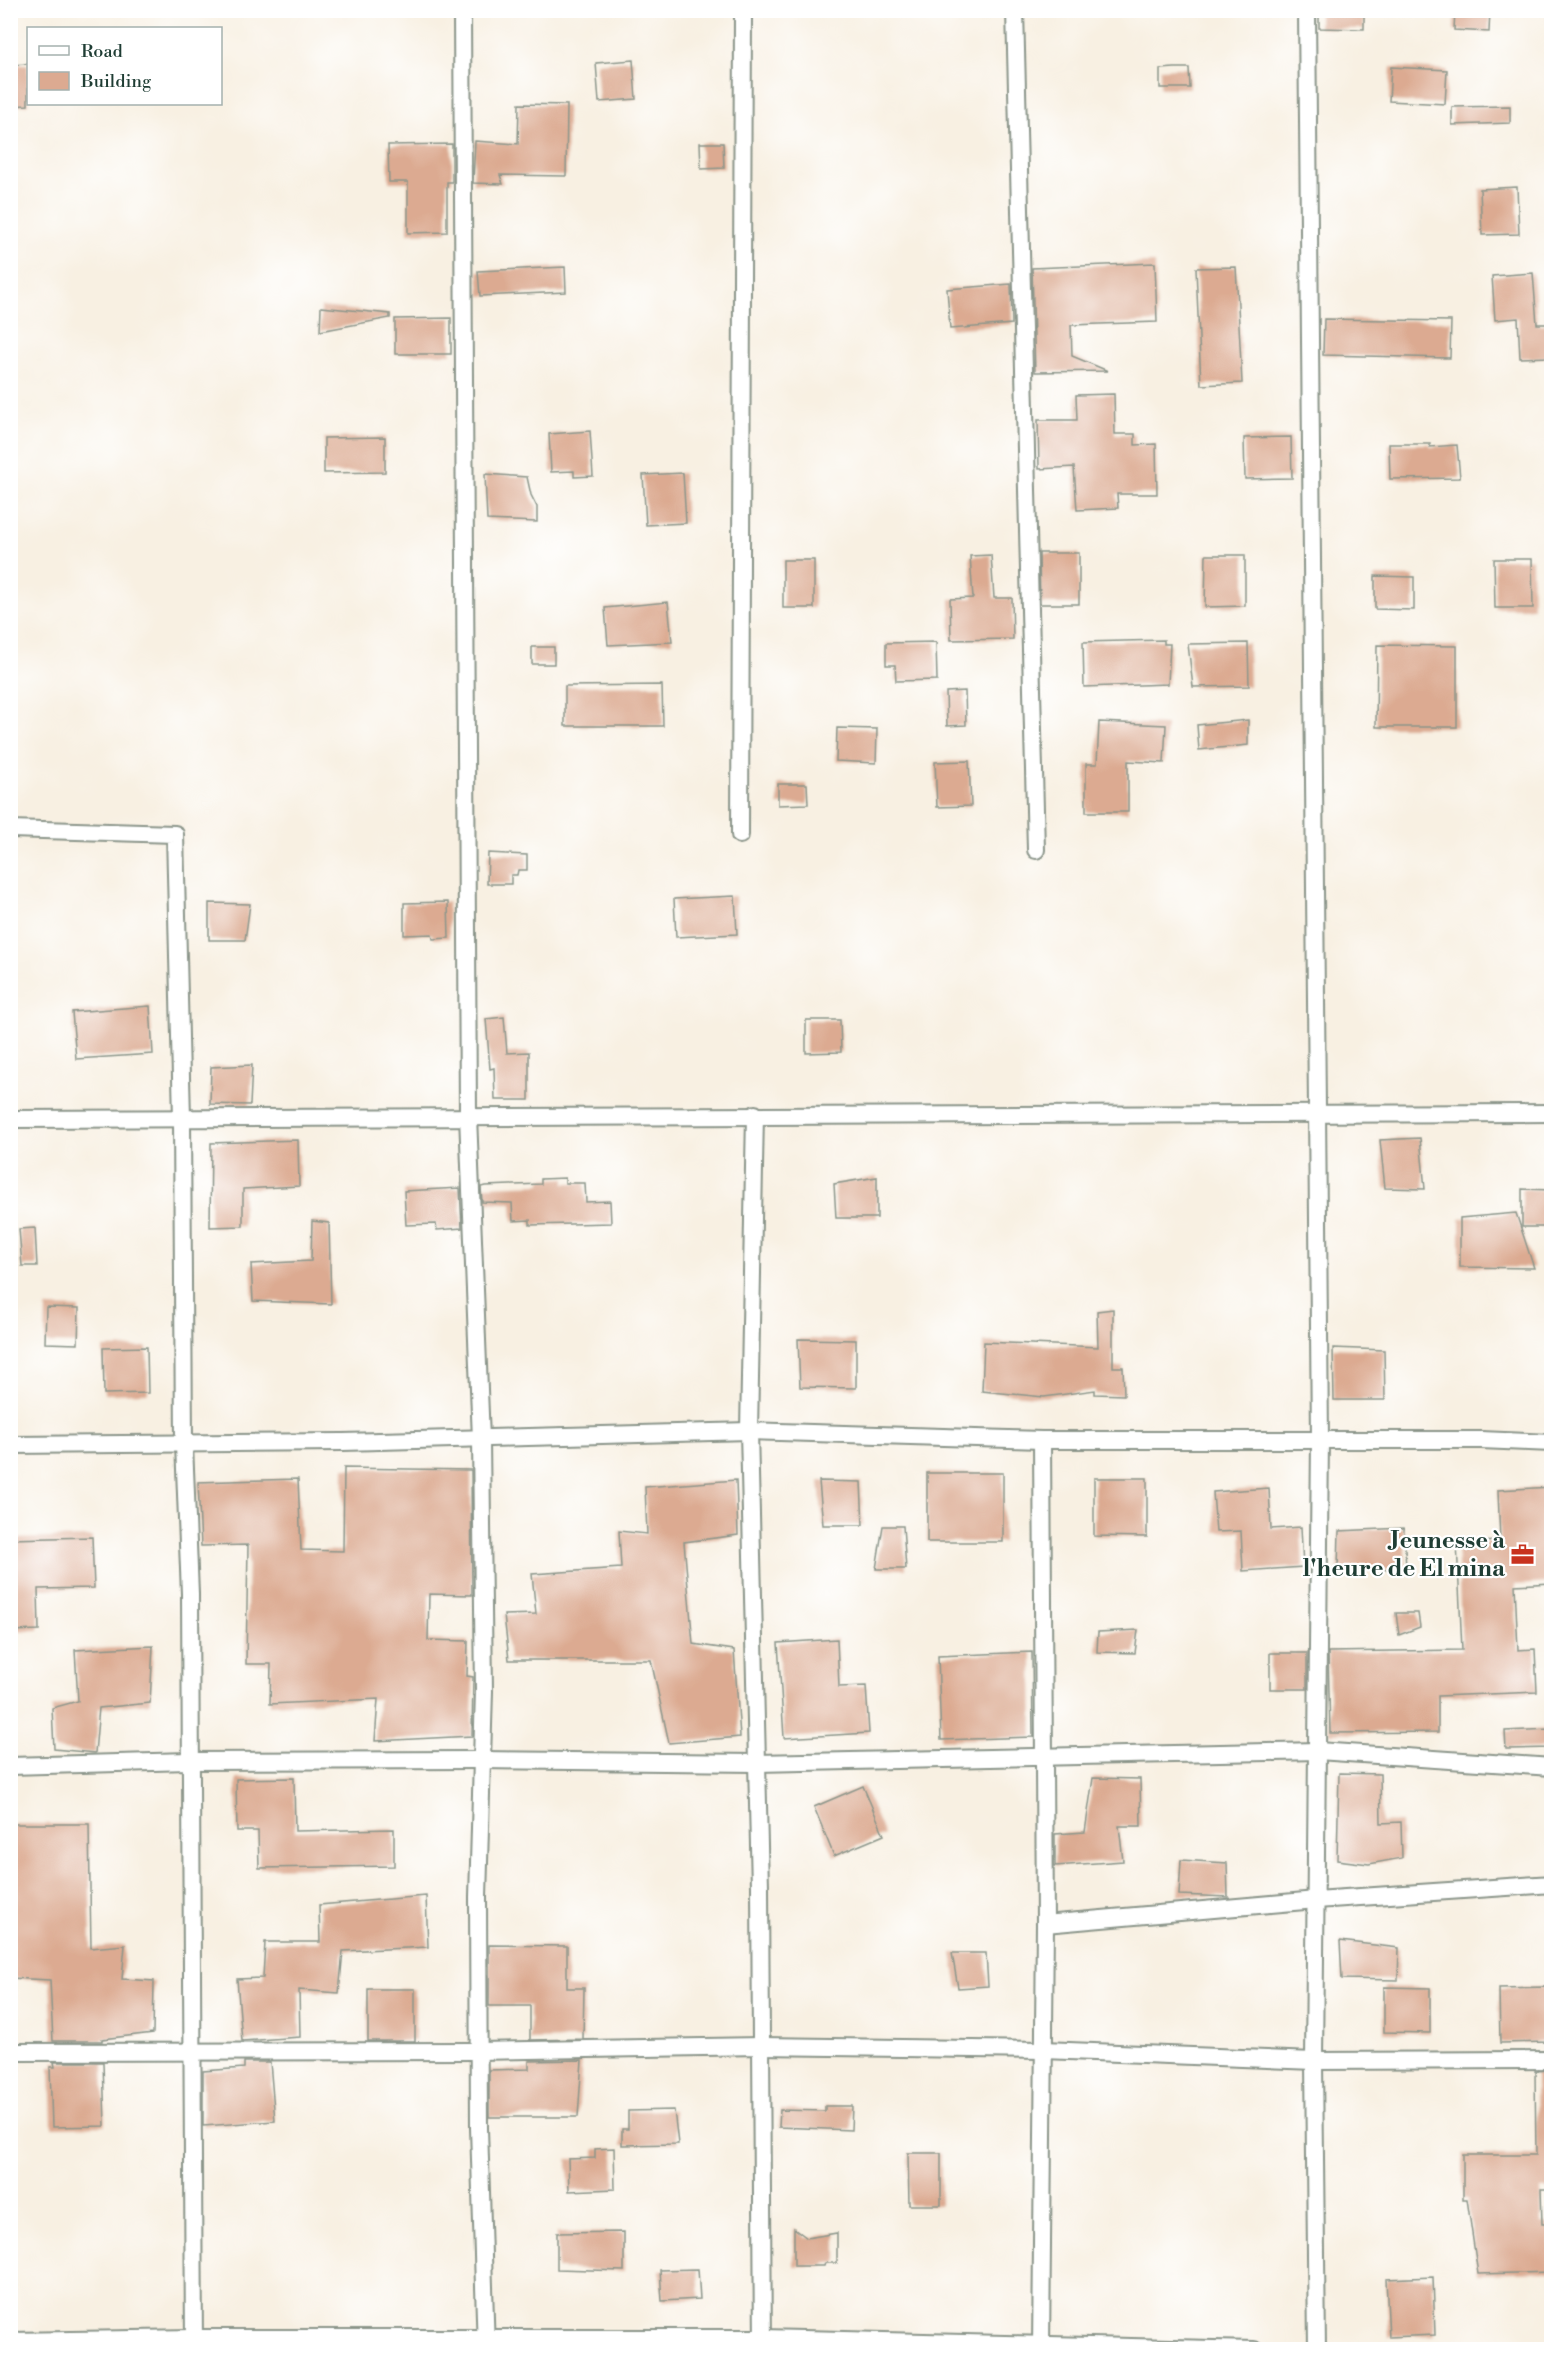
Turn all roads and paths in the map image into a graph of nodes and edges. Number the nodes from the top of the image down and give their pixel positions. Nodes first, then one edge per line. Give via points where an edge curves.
1 (462, 10) edge
2 (744, 10) edge
3 (1015, 10) edge
4 (1307, 10) edge
5 (10, 829) edge
6 (741, 835) dead end
7 (1036, 850) dead end
8 (1316, 1112) junction
9 (1551, 1113) edge
10 (755, 1114) junction
11 (468, 1116) junction
12 (182, 1118) junction
13 (10, 1119) edge
14 (749, 1431) junction
15 (481, 1439) junction
16 (1320, 1439) junction
17 (1042, 1440) junction
18 (1551, 1443) edge
19 (184, 1444) junction
20 (10, 1445) edge
21 (1318, 1751) junction
22 (1044, 1756) junction
23 (482, 1760) junction
24 (189, 1761) junction
25 (757, 1763) junction
26 (10, 1766) edge
27 (1551, 1767) edge
28 (1551, 1884) edge
29 (1316, 1900) junction
30 (1045, 1924) junction
31 (761, 2046) junction
32 (192, 2050) junction
33 (1044, 2050) junction
34 (479, 2051) junction
35 (10, 2052) edge
36 (1551, 2060) edge
37 (1314, 2061) junction
38 (10, 2341) edge
39 (194, 2344) edge
40 (486, 2344) edge
41 (763, 2344) edge
42 (1041, 2347) edge
43 (1254, 2349) edge
44 (1317, 2349) edge

1 - 11 street
2 - 6 street
3 - 7 street
4 - 8 street
5 - 12 street via 175,834
8 - 9 street
8 - 10 street
8 - 16 street
10 - 11 street
10 - 14 street
11 - 12 street
11 - 15 street
12 - 13 street
12 - 19 street
14 - 15 street
14 - 17 street
14 - 25 street
15 - 19 street
15 - 23 street
16 - 17 street
16 - 18 street
16 - 21 street
17 - 22 street
19 - 20 street
19 - 24 street via 190,1594
21 - 22 street
21 - 27 street
21 - 29 street
22 - 25 street
22 - 30 street
23 - 24 street
23 - 25 street
23 - 34 street
24 - 26 street
24 - 32 street
25 - 31 street
28 - 29 street
29 - 30 street
29 - 37 street
30 - 33 street
31 - 33 street
31 - 34 street
31 - 41 street
32 - 34 street
32 - 35 street
32 - 39 street
33 - 37 street
33 - 42 street
34 - 40 street
36 - 37 street
37 - 44 street
38 - 39 street
39 - 40 street
40 - 41 street
41 - 42 street
42 - 43 street

